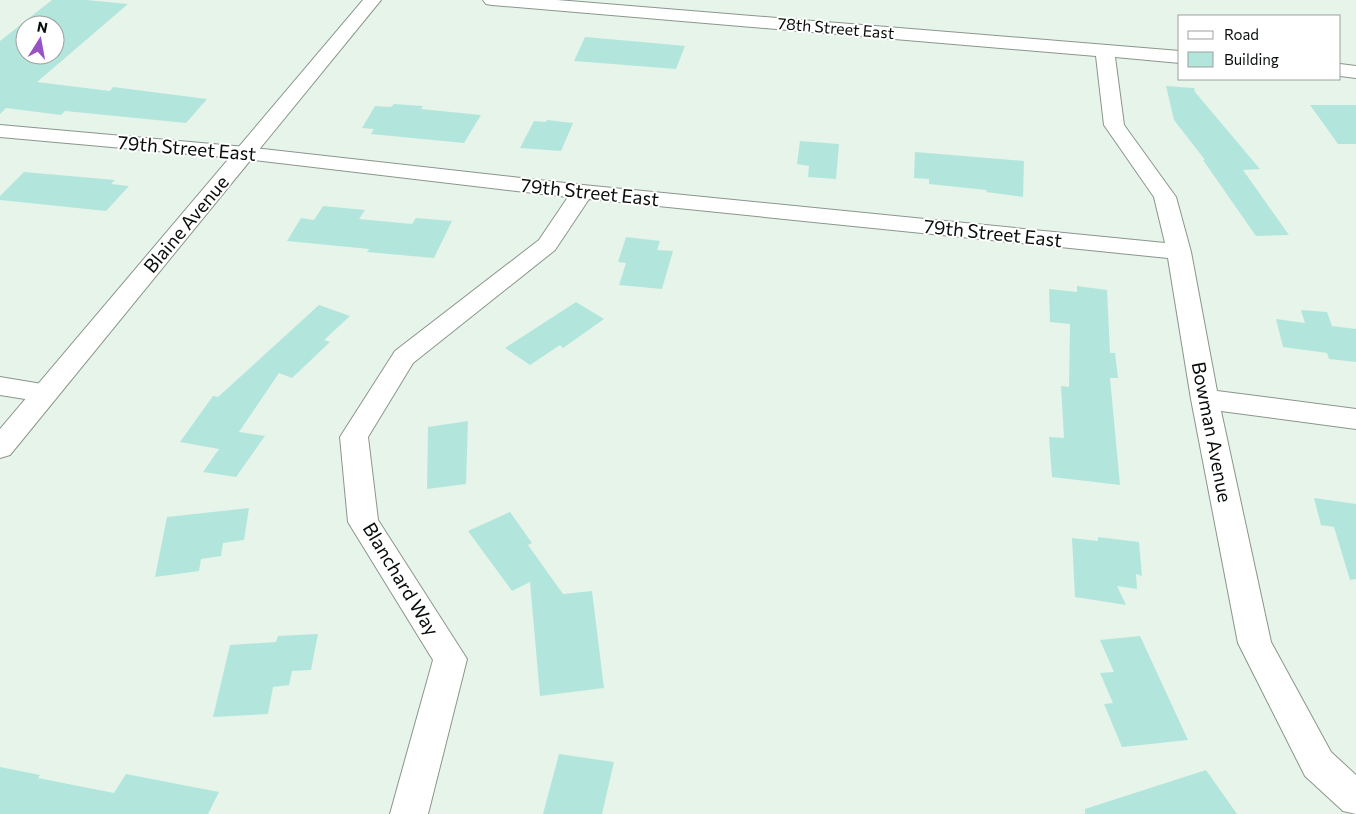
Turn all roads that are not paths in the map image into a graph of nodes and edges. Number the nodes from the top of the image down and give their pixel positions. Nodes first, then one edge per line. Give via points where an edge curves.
1 (372, 0) edge
2 (492, 0) edge
3 (1105, 51) junction
4 (1178, 57) edge
5 (1341, 70) edge
6 (1356, 72) edge
7 (0, 131) edge
8 (246, 154) junction
9 (582, 192) junction
10 (1180, 252) junction
11 (0, 386) edge
12 (44, 393) junction
13 (1205, 399) junction
14 (1356, 419) edge
15 (0, 448) edge
16 (1356, 799) edge
17 (409, 814) edge

1 - 8 street, Blaine Avenue
2 - 3 street, 78th Street East
3 - 4 street, 78th Street East
3 - 10 street, Bowman Avenue via 1114,125 1165,197
5 - 6 street
7 - 8 street, 79th Street East
8 - 9 street, 79th Street East
8 - 12 street, Blaine Avenue
9 - 10 street, 79th Street East
9 - 17 street, Blanchard Way via 547,245 404,357 354,437 363,522 450,659
10 - 13 street, Bowman Avenue
11 - 12 street
12 - 15 street, Blaine Avenue
13 - 14 street
13 - 16 street, Bowman Avenue via 1255,643 1318,764

